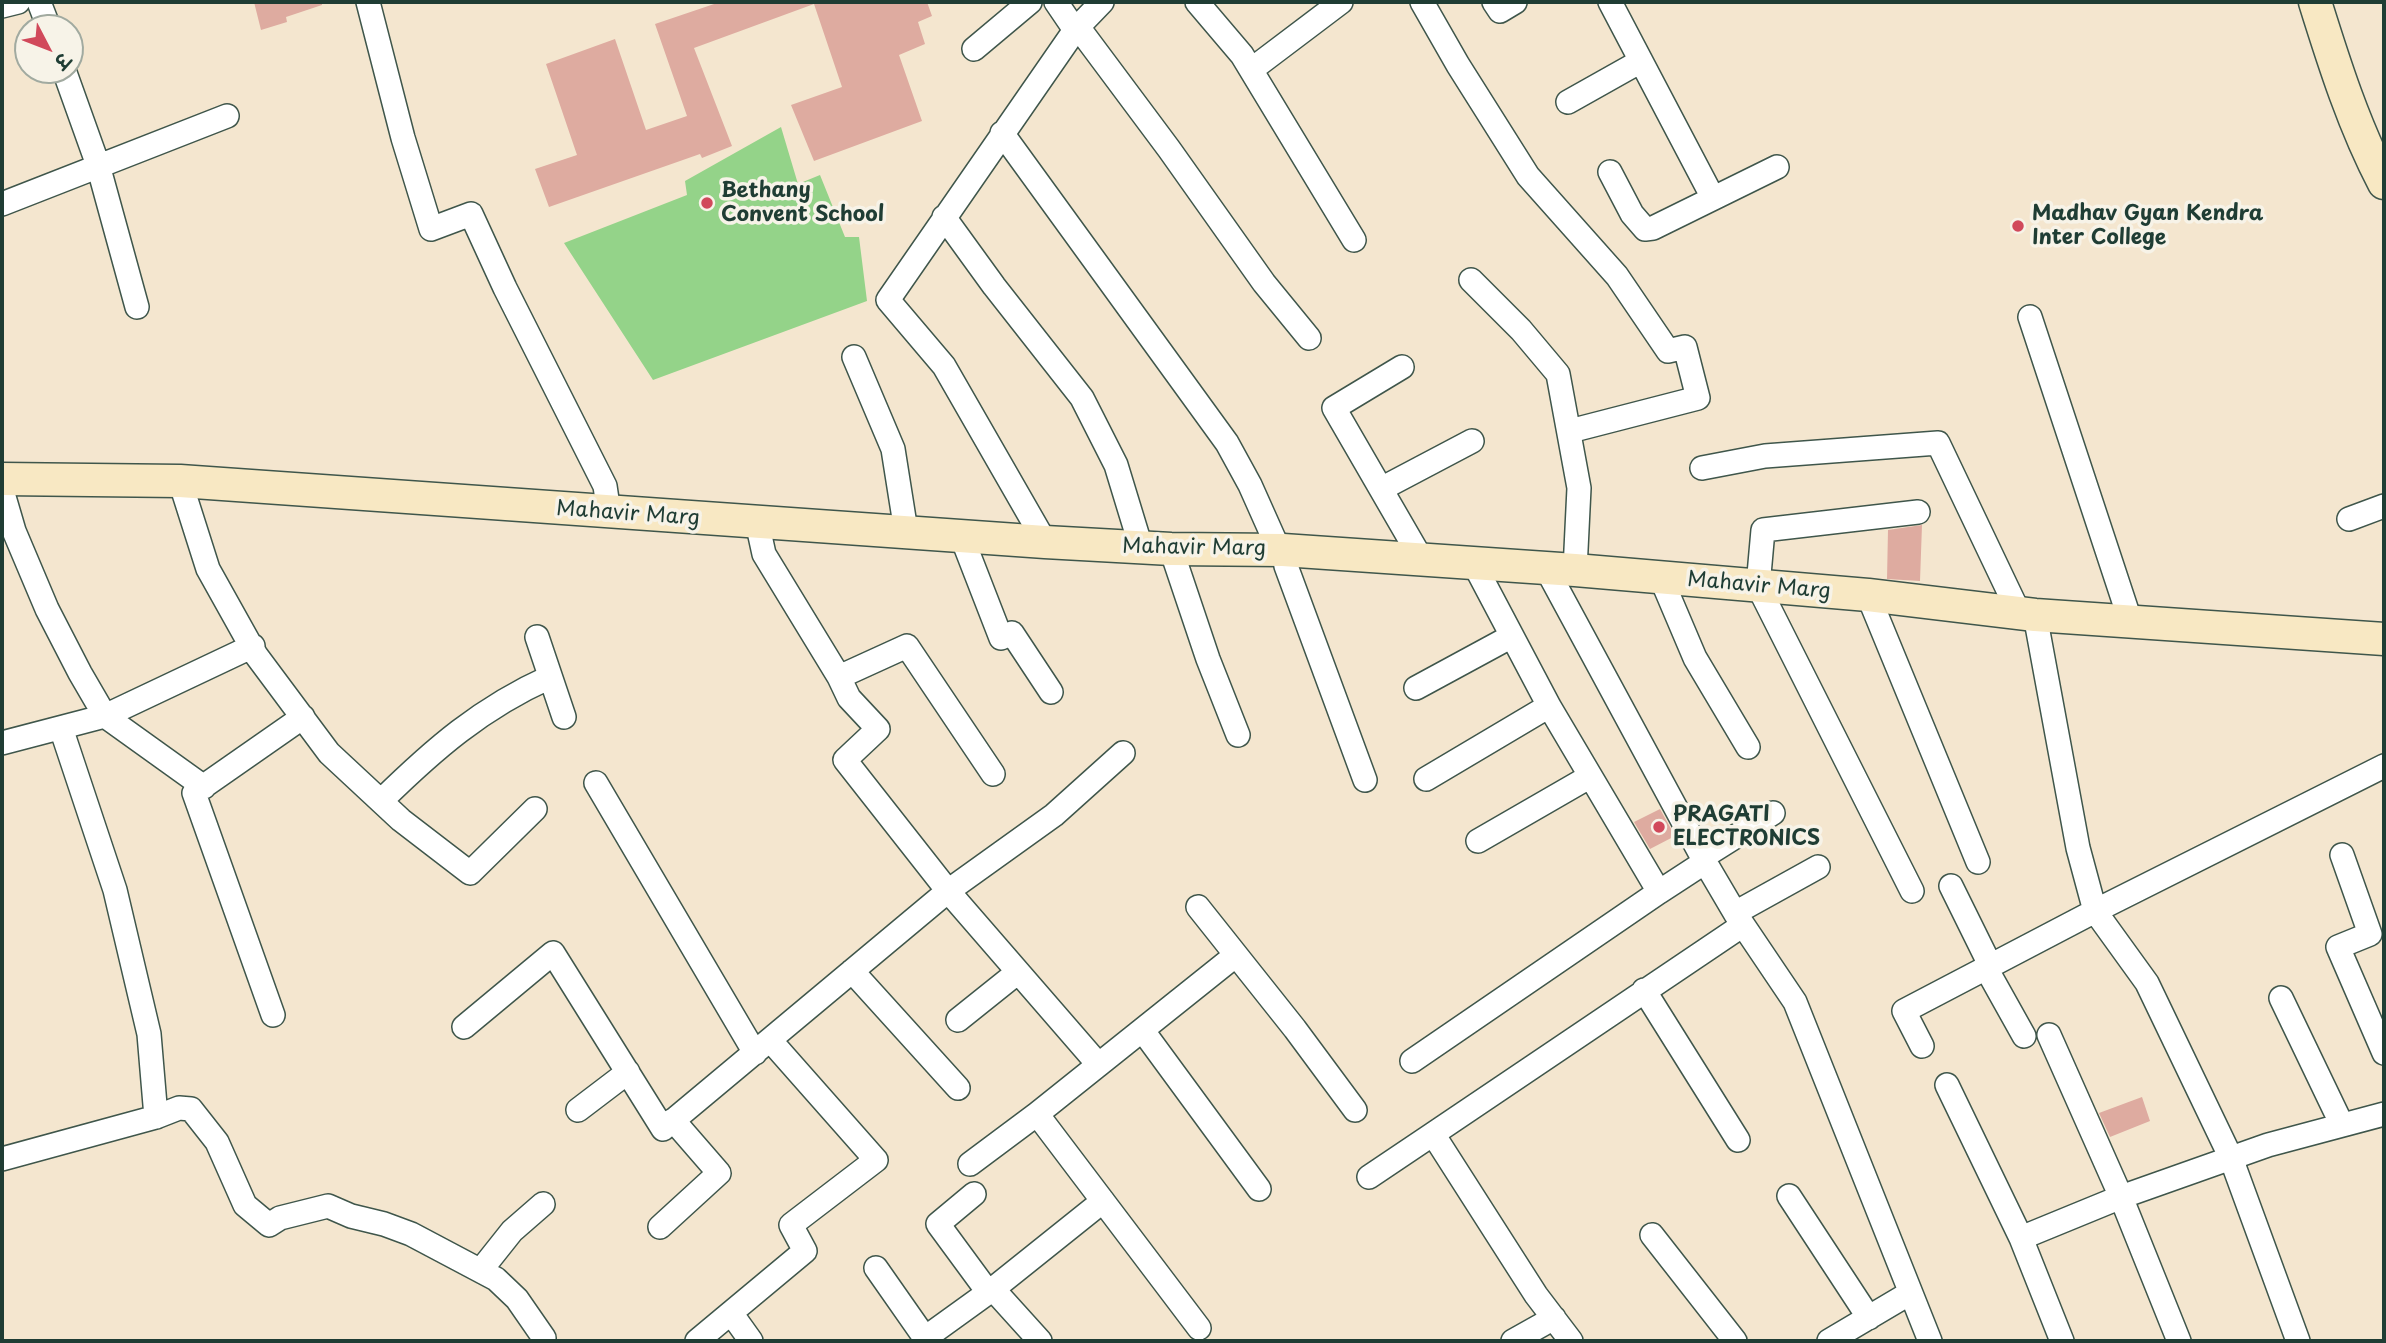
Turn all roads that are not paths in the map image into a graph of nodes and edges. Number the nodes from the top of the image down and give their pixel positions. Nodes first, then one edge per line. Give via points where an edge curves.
1 (18, 2) edge
2 (368, 2) edge
3 (1030, 2) edge
4 (1056, 2) edge
5 (1102, 2) edge
6 (1341, 2) edge
7 (1422, 2) edge
8 (1494, 2) edge
9 (1515, 2) edge
10 (1610, 2) edge
11 (2315, 2) edge
12 (1205, 4) edge
13 (2, 6) edge
14 (1077, 28) junction
15 (974, 49) dead end
16 (1641, 61) junction
17 (1251, 70) junction
18 (69, 84) edge
19 (1569, 102) dead end
20 (227, 116) dead end
21 (1002, 134) junction
22 (2376, 150) edge
23 (98, 165) junction
24 (1777, 167) dead end
25 (1610, 172) dead end
26 (2384, 183) edge
27 (1713, 198) junction
28 (2, 204) edge
29 (944, 217) junction
30 (1354, 240) dead end
31 (1471, 280) dead end
32 (137, 307) dead end
33 (2029, 317) dead end
34 (1309, 338) dead end
35 (855, 357) dead end
36 (1402, 367) dead end
37 (1570, 431) junction
38 (1472, 441) dead end
39 (1702, 468) dead end
40 (2, 479) edge
41 (180, 481) junction
42 (1381, 489) junction
43 (2, 490) edge
44 (2384, 506) edge
45 (1918, 512) dead end
46 (609, 513) junction
47 (2349, 519) dead end
48 (757, 522) junction
49 (906, 531) junction
50 (961, 536) junction
51 (1045, 542) junction
52 (1156, 548) junction
53 (1281, 550) junction
54 (1422, 560) junction
55 (1474, 564) junction
56 (1561, 569) junction
57 (1661, 578) junction
58 (1758, 586) junction
59 (1868, 595) junction
60 (2027, 614) junction
61 (2130, 620) junction
62 (1512, 636) junction
63 (537, 637) dead end
64 (2384, 639) edge
65 (253, 646) junction
66 (550, 677) junction
67 (839, 677) junction
68 (1416, 688) dead end
69 (1051, 692) dead end
70 (1549, 706) junction
71 (105, 716) junction
72 (303, 717) junction
73 (564, 717) dead end
74 (61, 729) junction
75 (1238, 735) dead end
76 (2, 743) edge
77 (1748, 747) dead end
78 (1124, 753) dead end
79 (2384, 765) edge
80 (993, 774) dead end
81 (1589, 777) junction
82 (1426, 779) dead end
83 (1365, 780) dead end
84 (596, 783) dead end
85 (204, 787) junction
86 (381, 801) junction
87 (535, 809) dead end
88 (1773, 813) dead end
89 (1478, 841) dead end
90 (2342, 855) dead end
91 (1704, 860) junction
92 (1978, 862) dead end
93 (1818, 867) dead end
94 (1951, 886) dead end
95 (948, 891) junction
96 (1912, 891) dead end
97 (1659, 892) junction
98 (1198, 907) dead end
99 (2095, 911) junction
100 (1739, 919) junction
101 (1236, 955) junction
102 (1988, 967) junction
103 (852, 971) junction
104 (1018, 972) junction
105 (1644, 990) junction
106 (2281, 998) dead end
107 (273, 1015) dead end
108 (958, 1020) dead end
109 (464, 1027) dead end
110 (1143, 1031) junction
111 (2049, 1035) dead end
112 (2024, 1036) dead end
113 (762, 1046) junction
114 (1922, 1046) dead end
115 (2384, 1053) edge
116 (1412, 1061) dead end
117 (1098, 1064) junction
118 (628, 1072) junction
119 (1947, 1085) dead end
120 (958, 1088) dead end
121 (578, 1110) dead end
122 (1355, 1110) dead end
123 (1037, 1114) junction
124 (2384, 1114) edge
125 (156, 1117) junction
126 (673, 1120) junction
127 (2342, 1125) junction
128 (1433, 1134) junction
129 (1738, 1140) dead end
130 (2231, 1158) junction
131 (2, 1159) edge
132 (970, 1164) dead end
133 (1369, 1177) dead end
134 (1259, 1189) dead end
135 (974, 1194) dead end
136 (1789, 1196) dead end
137 (2121, 1197) junction
138 (1103, 1201) junction
139 (543, 1204) dead end
140 (660, 1227) dead end
141 (1653, 1235) dead end
142 (2021, 1238) junction
143 (876, 1268) dead end
144 (481, 1270) junction
145 (991, 1290) junction
146 (1910, 1293) junction
147 (731, 1312) junction
148 (1554, 1318) junction
149 (1869, 1318) junction
150 (1199, 1328) dead end
151 (544, 1338) dead end
152 (697, 1341) edge
153 (751, 1341) edge
154 (1040, 1341) edge
155 (1513, 1341) edge
156 (1571, 1341) edge
157 (1735, 1341) edge
158 (1829, 1341) edge
159 (1930, 1341) edge
160 (2062, 1341) edge
161 (2179, 1341) edge
162 (2298, 1341) edge

1 - 13 street
2 - 46 street via 431,229 471,214 604,485
3 - 15 street
4 - 14 street
5 - 14 street
6 - 17 street
7 - 37 street via 1528,176 1617,276 1668,351 1685,347 1698,398
8 - 9 street via 1500,11
10 - 16 street
11 - 22 street via 2331,54
12 - 17 street
14 - 21 street
14 - 34 street via 1264,284
16 - 19 street
16 - 27 street
17 - 30 street
18 - 23 street
20 - 23 street
21 - 29 street
21 - 53 street via 1227,443
22 - 26 street
23 - 28 street
23 - 32 street
24 - 27 street
25 - 27 street via 1645,229
29 - 51 street via 888,300 944,366
29 - 52 street via 1082,398
31 - 37 street via 1558,373
33 - 61 street
35 - 49 street via 893,449
36 - 42 street via 1334,408
37 - 56 street via 1580,488
38 - 42 street
39 - 60 street via 1765,456 1938,443
40 - 41 street, Mahavir Marg
41 - 46 street, Mahavir Marg
41 - 65 street via 208,569
42 - 54 street
43 - 71 street via 47,609
44 - 47 street
45 - 58 street via 1763,530
46 - 48 street, Mahavir Marg
48 - 49 street, Mahavir Marg
48 - 67 street via 764,554
49 - 50 street, Mahavir Marg
50 - 51 street, Mahavir Marg
50 - 69 street via 1001,638 1012,633
51 - 52 street, Mahavir Marg
52 - 53 street, Mahavir Marg
52 - 75 street
53 - 54 street, Mahavir Marg
53 - 83 street
54 - 55 street, Mahavir Marg
55 - 56 street, Mahavir Marg
55 - 62 street
56 - 57 street, Mahavir Marg
56 - 91 street
57 - 58 street, Mahavir Marg
57 - 77 street via 1696,658
58 - 59 street, Mahavir Marg
58 - 96 street
59 - 60 street, Mahavir Marg
59 - 92 street
60 - 61 street, Mahavir Marg
60 - 99 street
61 - 64 street, Mahavir Marg
62 - 68 street
62 - 70 street
63 - 66 street
65 - 71 street
65 - 72 street
66 - 73 street
66 - 86 street via 469,722
67 - 80 street via 907,646
67 - 95 street via 849,698 878,729 845,760
70 - 81 street
70 - 82 street
71 - 74 street
71 - 85 street
72 - 85 street
72 - 86 street via 329,753
74 - 76 street
74 - 125 street via 115,890 149,1034
78 - 95 street via 1054,815
79 - 99 street
81 - 89 street
81 - 97 street
84 - 113 street
85 - 107 street via 194,793
86 - 87 street via 470,873
88 - 91 street
90 - 115 street via 2370,934 2338,947
91 - 97 street
91 - 100 street
93 - 100 street
94 - 102 street
95 - 103 street
95 - 104 street
97 - 116 street
98 - 101 street
99 - 102 street
99 - 130 street via 2147,983
100 - 105 street
100 - 146 street via 1795,1002
101 - 110 street
101 - 122 street
102 - 112 street
102 - 114 street via 1904,1011
103 - 113 street
103 - 120 street
104 - 108 street
104 - 117 street
105 - 128 street
105 - 129 street
106 - 127 street
109 - 118 street via 554,953
110 - 117 street
110 - 134 street
111 - 137 street
113 - 126 street
113 - 147 street via 876,1160 791,1225 805,1251
117 - 123 street
118 - 121 street
118 - 126 street via 663,1129
119 - 142 street
123 - 132 street
123 - 138 street
124 - 127 street
125 - 131 street
125 - 144 street via 178,1108 191,1109 217,1142 246,1205 270,1225 279,1218 328,1206 411,1234
126 - 140 street via 719,1173
127 - 130 street
128 - 133 street
128 - 148 street
130 - 137 street
130 - 162 street
135 - 145 street via 938,1224
136 - 149 street
137 - 142 street
137 - 161 street
138 - 145 street
138 - 150 street
139 - 144 street via 512,1231
141 - 157 street
142 - 160 street
143 - 145 street via 925,1338
144 - 151 street via 517,1299
145 - 154 street
146 - 149 street
146 - 159 street
147 - 152 street
147 - 153 street
148 - 155 street
148 - 156 street
149 - 158 street

